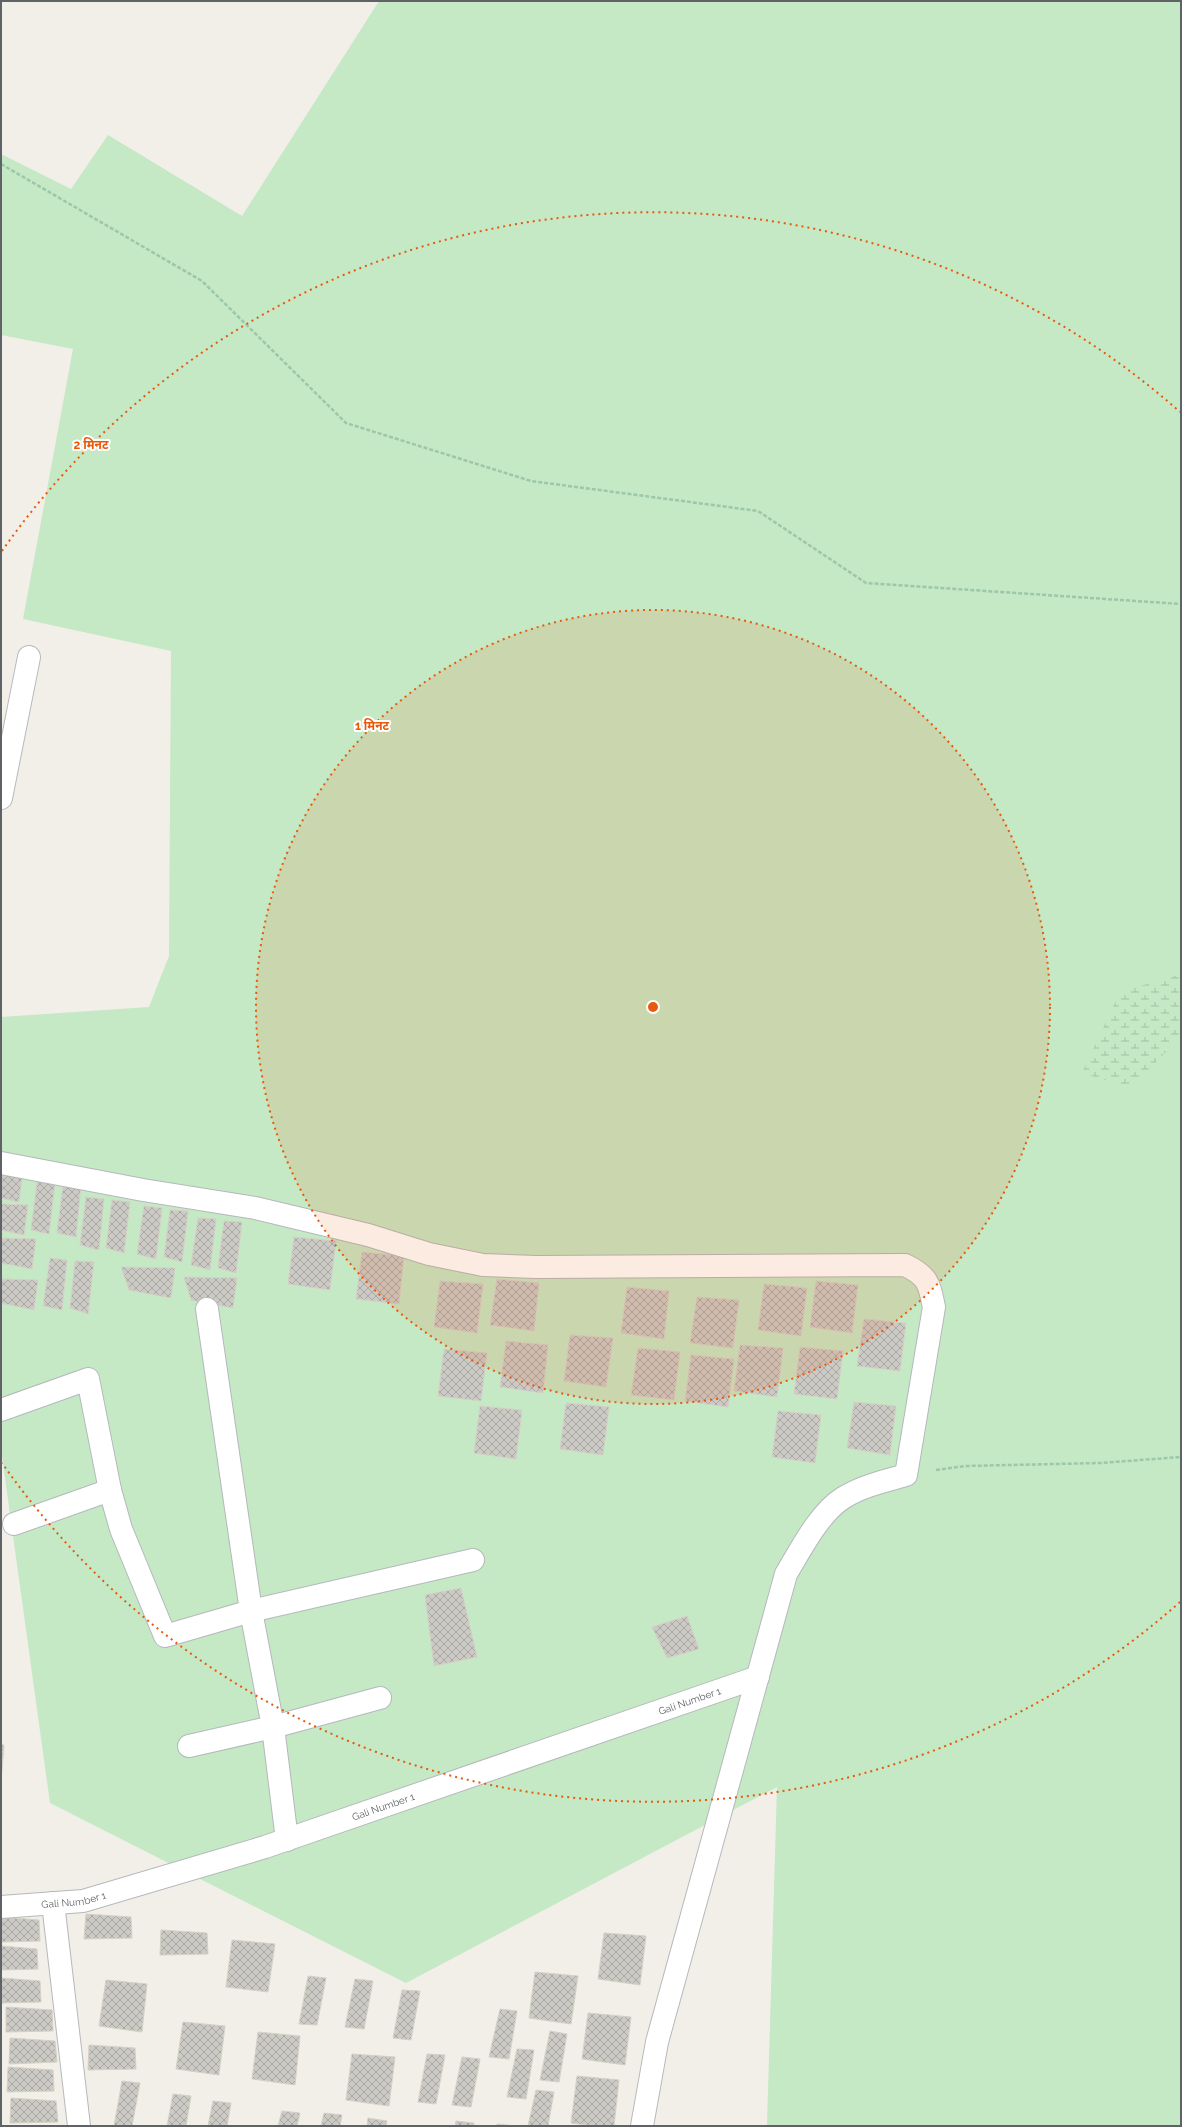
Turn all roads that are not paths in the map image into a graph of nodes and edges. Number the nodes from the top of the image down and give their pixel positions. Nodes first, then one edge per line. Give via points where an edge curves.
1 (29, 657) dead end
2 (1, 798) edge
3 (1, 1163) edge
4 (207, 1309) dead end
5 (1, 1410) edge
6 (110, 1490) junction
7 (14, 1524) dead end
8 (473, 1560) dead end
9 (251, 1611) junction
10 (758, 1677) junction
11 (380, 1698) dead end
12 (273, 1727) junction
13 (189, 1746) dead end
14 (287, 1840) junction
15 (53, 1903) junction
16 (1, 1907) edge
17 (79, 2126) edge
18 (642, 2126) edge

1 - 2 street
3 - 10 street via 136,1189 255,1208 368,1235 429,1254 483,1265 905,1265 921,1273 929,1284 934,1307 906,1475 873,1484 842,1498 816,1524 786,1574
4 - 9 street
5 - 6 street via 88,1379
6 - 7 street
6 - 9 street via 121,1529 165,1636
8 - 9 street
9 - 12 street
10 - 14 street, Gali Number 1 via 410,1795 340,1823
10 - 18 street via 657,2042
11 - 12 street
12 - 13 street
12 - 14 street
14 - 15 street, Gali Number 1 via 83,1901
15 - 16 street, Gali Number 1
15 - 17 street

